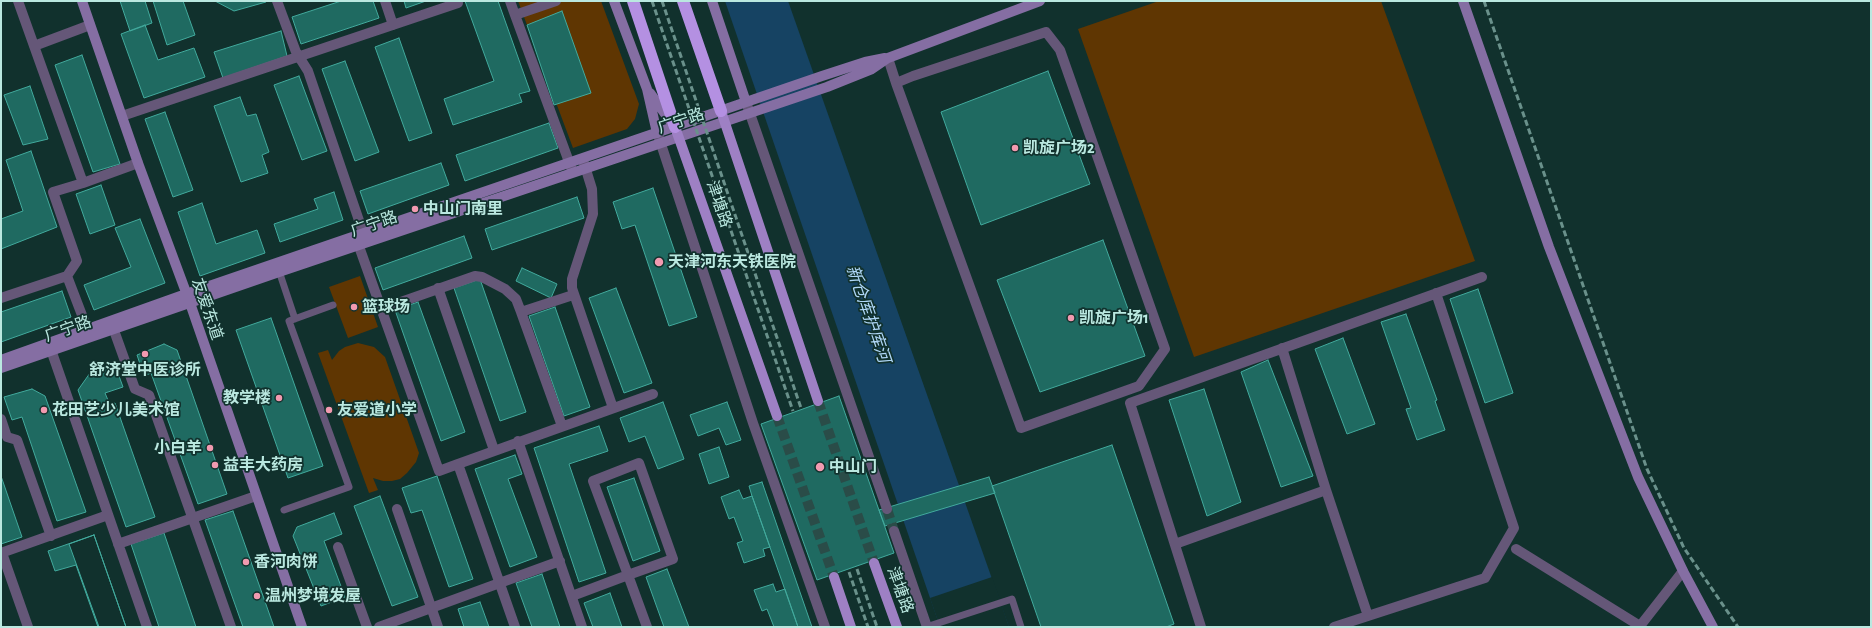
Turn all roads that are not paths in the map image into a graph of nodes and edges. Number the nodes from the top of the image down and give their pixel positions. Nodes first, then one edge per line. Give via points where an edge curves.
1 (18, 1) edge
2 (82, 1) edge
3 (277, 1) edge
4 (385, 1) edge
5 (510, 1) edge
6 (556, 1) edge
7 (614, 1) edge
8 (633, 1) edge
9 (683, 1) edge
10 (712, 1) edge
11 (1040, 1) edge
12 (1463, 1) edge
13 (458, 3) dead end
14 (515, 15) junction
15 (90, 25) junction
16 (393, 25) junction
17 (34, 46) junction
18 (300, 57) junction
19 (888, 58) junction
20 (896, 83) junction
21 (647, 89) junction
22 (750, 101) junction
23 (754, 112) junction
24 (122, 116) junction
25 (723, 117) junction
26 (677, 132) junction
27 (659, 138) junction
28 (138, 163) junction
29 (584, 163) junction
30 (571, 167) junction
31 (82, 182) junction
32 (361, 240) junction
33 (278, 268) junction
34 (67, 276) junction
35 (1482, 277) dead end
36 (438, 288) junction
37 (1436, 293) junction
38 (573, 295) junction
39 (1, 298) edge
40 (188, 298) junction
41 (333, 305) dead end
42 (381, 309) junction
43 (521, 312) junction
44 (295, 319) junction
45 (112, 325) junction
46 (89, 333) junction
47 (50, 347) junction
48 (1282, 348) junction
49 (1, 360) edge
50 (1, 368) edge
51 (653, 394) dead end
52 (818, 401) tunnel mouth
53 (613, 408) junction
54 (777, 416) tunnel mouth
55 (1, 419) edge
56 (562, 426) junction
57 (518, 441) junction
58 (494, 450) junction
59 (458, 464) junction
60 (1326, 490) junction
61 (256, 496) junction
62 (397, 509) dead end
63 (887, 509) tunnel mouth
64 (284, 510) dead end
65 (108, 516) junction
66 (193, 517) junction
67 (894, 531) tunnel mouth
68 (51, 536) junction
69 (118, 544) junction
70 (1175, 544) junction
71 (338, 548) dead end
72 (1516, 549) dead end
73 (2, 553) edge
74 (560, 561) junction
75 (874, 563) tunnel mouth
76 (1683, 571) junction
77 (628, 575) junction
78 (834, 577) tunnel mouth
79 (500, 583) junction
80 (572, 596) junction
81 (432, 608) junction
82 (1368, 616) junction
83 (28, 627) edge
84 (147, 627) edge
85 (231, 627) edge
86 (302, 627) edge
87 (367, 627) edge
88 (379, 627) edge
89 (438, 627) edge
90 (515, 627) edge
91 (582, 627) edge
92 (647, 627) edge
93 (825, 627) edge
94 (851, 627) edge
95 (897, 627) edge
96 (926, 627) edge
97 (1021, 627) edge
98 (1201, 627) edge
99 (1334, 627) edge
100 (1713, 627) edge

1 - 17 street
2 - 15 street, 友爱东道
3 - 18 street
4 - 16 street
5 - 14 street
6 - 14 street
7 - 21 street
8 - 26 highway, 津塘路
9 - 25 highway, 津塘路
10 - 22 street
11 - 19 street
12 - 76 street via 1549,247 1629,455
13 - 16 street
14 - 30 street
15 - 17 street
15 - 24 street, 友爱东道
16 - 18 street
17 - 31 street
18 - 24 street
18 - 32 street via 308,71
19 - 20 street
19 - 22 street, 广宁路 via 865,62
19 - 23 street, 广宁路 via 872,69
20 - 20 street via 1046,32 1060,50 1165,349 1140,386 1021,428
21 - 26 street
21 - 27 street
22 - 23 street
22 - 25 street, 广宁路
23 - 25 street, 广宁路
23 - 63 street
24 - 28 street, 友爱东道
25 - 26 street, 广宁路
25 - 52 main road, 津塘路
26 - 27 street, 广宁路
26 - 54 main road, 津塘路
27 - 29 street, 广宁路
27 - 93 street via 753,423
28 - 31 street
28 - 40 street, 友爱东道
29 - 30 street, 广宁路
29 - 38 street via 592,189 593,214 572,278
30 - 32 street, 广宁路
31 - 34 street via 53,192 77,261
32 - 33 street, 广宁路
32 - 42 street
33 - 40 street, 广宁路
33 - 44 lane
34 - 39 street
34 - 46 street
35 - 37 street
36 - 42 street
36 - 43 street via 475,276 482,277 505,289 516,299
36 - 58 street
37 - 48 street
37 - 82 street via 1514,528 1485,578
38 - 43 street
38 - 53 street
40 - 45 street, 广宁路
40 - 61 street, 友爱东道
41 - 44 lane
42 - 59 street via 438,471
43 - 56 street
44 - 64 lane via 289,321 349,487
45 - 46 street, 广宁路
45 - 66 street via 135,389 149,395
46 - 47 street, 广宁路
47 - 49 street, 广宁路
47 - 50 street, 广宁路
47 - 65 street
48 - 60 street
48 - 70 street via 1130,403
51 - 53 street
53 - 56 street
55 - 68 street via 7,437 17,440
56 - 57 street
57 - 58 street
57 - 74 street
58 - 59 street
59 - 79 street
60 - 70 street
60 - 82 street
61 - 66 street
61 - 86 street, 友爱东道
62 - 81 street
65 - 68 street
65 - 69 street
66 - 69 street
66 - 85 street
67 - 96 street
68 - 73 street
69 - 84 street
70 - 98 street
71 - 87 street
72 - 76 street via 1640,626
73 - 83 street
74 - 79 street
74 - 80 street
75 - 95 main road, 津塘路
76 - 100 street
77 - 77 street via 594,481 639,463 673,559
77 - 80 street
77 - 92 street
78 - 94 main road
79 - 81 street
79 - 90 street
80 - 91 street
81 - 88 street
81 - 89 street
82 - 99 street
96 - 97 lane via 1012,599

